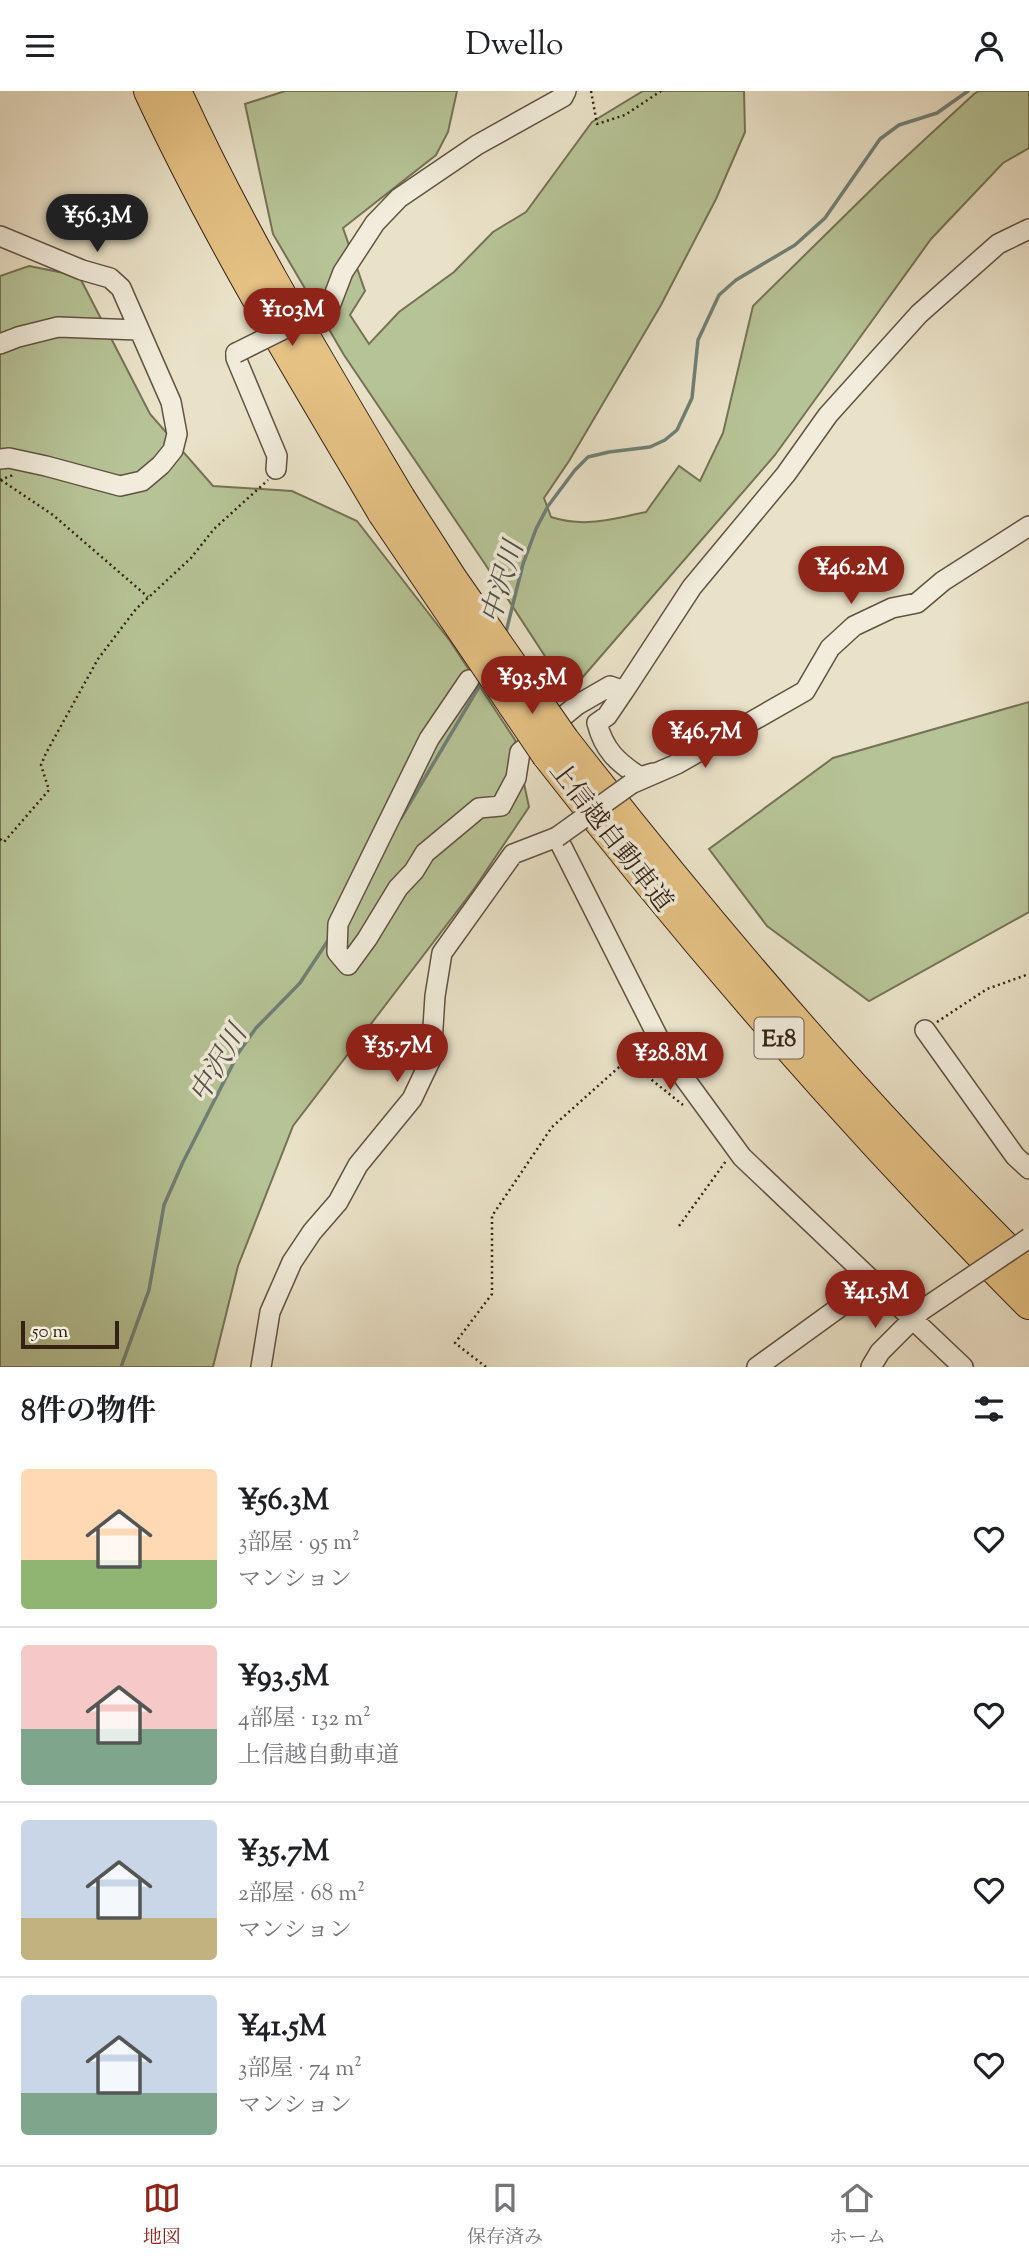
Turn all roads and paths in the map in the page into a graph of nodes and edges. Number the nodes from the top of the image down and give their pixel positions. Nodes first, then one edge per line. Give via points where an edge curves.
1 (149, 91) edge
2 (176, 91) edge
3 (566, 91) edge
4 (591, 91) edge
5 (661, 91) edge
6 (1029, 229) edge
7 (0, 236) edge
8 (138, 330) junction
9 (0, 344) edge
10 (0, 459) edge
11 (276, 469) joint
12 (1, 480) edge
13 (391, 506) junction
14 (1029, 526) edge
15 (148, 597) junction
16 (469, 680) dead end
17 (624, 691) junction
18 (555, 748) junction
19 (677, 764) junction
20 (557, 837) junction
21 (0, 839) edge
22 (1029, 974) edge
23 (925, 1030) joint
24 (692, 1113) dead end
25 (736, 1148) junction
26 (1029, 1169) edge
27 (679, 1226) dead end
28 (1029, 1237) edge
29 (1029, 1272) edge
30 (873, 1283) junction
31 (1029, 1304) edge
32 (918, 1315) junction
33 (261, 1367) edge
34 (486, 1367) edge
35 (757, 1367) edge
36 (871, 1367) edge
37 (963, 1367) edge

1 - 13 highway, 上信越自動車道 / E18 via 215,223 287,351
2 - 13 highway, 上信越自動車道 / E18
3 - 11 street, bridge via 399,198 375,223 343,272 330,306 236,353 277,456
4 - 5 path via 597,124 625,115
6 - 17 street via 998,244 919,314 828,415 786,474 692,587
7 - 8 street via 110,278 121,288
8 - 9 street via 58,327
8 - 10 street via 171,402 177,434 173,450 161,465 142,481 120,486
11 - 15 path
12 - 15 path via 53,515
13 - 18 highway, 上信越自動車道 / E18, bridge
14 - 19 street via 917,603 892,608 854,627 830,648 805,691
15 - 21 path via 98,659 46,753 41,765 49,790 4,842
16 - 17 street via 429,739 338,923 337,953 348,965 425,853 479,808 500,806 516,778 520,752 577,705 610,686
17 - 19 street via 597,723 616,761 640,777
18 - 29 highway, 上信越自動車道 / E18 via 627,821 771,994
18 - 31 highway, 上信越自動車道 / E18 via 675,916 756,1013
19 - 20 street, bridge via 631,784
20 - 25 street via 666,1053
20 - 33 street via 513,854 442,953 431,1059 412,1099 358,1165 338,1202 292,1262 270,1312
22 - 23 path via 987,989
23 - 26 street
24 - 34 path via 627,1060 552,1127 492,1216 492,1294 455,1343
25 - 27 path
25 - 30 street
28 - 32 street, bridge
30 - 32 street
30 - 35 street
32 - 36 street
32 - 37 street

